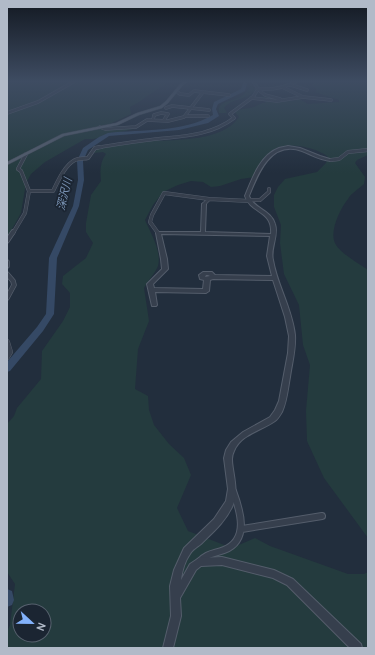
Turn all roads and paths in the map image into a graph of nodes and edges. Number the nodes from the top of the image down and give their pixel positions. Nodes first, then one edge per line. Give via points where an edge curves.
1 (145, 112) edge
2 (189, 112) edge
3 (232, 112) edge
4 (162, 113) joint
5 (186, 116) junction
6 (208, 116) dead end
7 (153, 120) junction
8 (164, 120) junction
9 (100, 127) junction
10 (368, 150) edge
11 (26, 154) junction
12 (331, 160) joint
13 (7, 164) edge
14 (269, 189) dead end
15 (29, 191) junction
16 (209, 199) junction
17 (248, 201) junction
18 (204, 204) joint
19 (158, 233) junction
20 (204, 234) junction
21 (272, 236) junction
22 (7, 241) edge
23 (7, 262) edge
24 (7, 266) edge
25 (7, 274) edge
26 (275, 278) junction
27 (152, 290) junction
28 (7, 298) edge
29 (154, 305) dead end
30 (7, 342) edge
31 (7, 357) edge
32 (232, 489) junction
33 (322, 516) dead end
34 (242, 528) junction
35 (199, 562) junction
36 (175, 598) junction
37 (168, 648) edge
38 (357, 648) edge

1 - 9 main road via 116,124
2 - 5 street
3 - 15 street via 230,115 234,118 225,126 208,133 95,148 87,159 77,159 64,169 53,191
4 - 7 street via 154,115
4 - 8 street via 168,114
5 - 6 street
5 - 8 street via 171,121
7 - 8 street
7 - 9 street via 136,127
9 - 11 main road via 62,135
10 - 12 street via 348,152 339,159
11 - 13 main road
11 - 15 street via 18,169
12 - 17 street via 317,158 296,148 276,150 261,165 247,196
14 - 17 street via 260,200
15 - 22 street via 25,199 24,216
16 - 17 street
16 - 18 street
16 - 19 street via 164,193 150,222
17 - 21 street via 270,218 274,225
18 - 20 street
19 - 20 street
19 - 27 street via 165,269 151,283
20 - 21 street
21 - 26 street via 269,254
23 - 24 street
25 - 28 street via 14,285
26 - 27 street via 210,278 206,291
26 - 32 street via 292,335 284,394 280,410 273,419 242,435 230,448 228,458
27 - 29 street
30 - 31 street via 10,352
32 - 34 street via 241,512
32 - 36 street via 228,506 222,515 187,551 175,580
33 - 34 street
34 - 35 street via 238,538 226,549 205,554
35 - 36 street via 193,567
35 - 38 street via 222,561 285,579
36 - 37 street via 176,616

